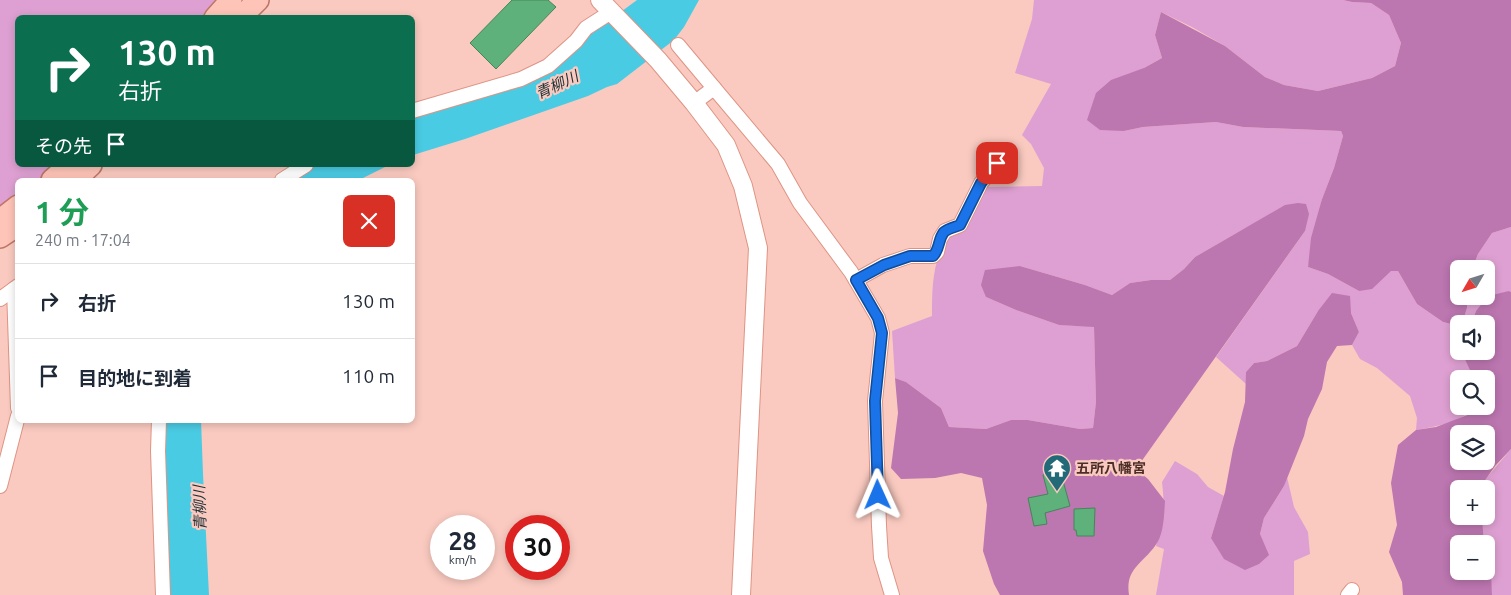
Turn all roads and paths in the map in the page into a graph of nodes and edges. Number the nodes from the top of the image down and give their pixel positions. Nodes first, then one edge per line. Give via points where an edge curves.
1 (231, 0) edge
2 (258, 0) edge
3 (609, 10) edge
4 (217, 15) edge
5 (243, 15) edge
6 (678, 45) dead end
7 (714, 88) junction
8 (694, 103) junction
9 (415, 110) edge
10 (997, 163) dead end
11 (67, 167) edge
12 (89, 167) edge
13 (303, 167) edge
14 (54, 178) edge
15 (76, 178) edge
16 (285, 178) edge
17 (15, 208) edge
18 (0, 220) edge
19 (15, 227) edge
20 (0, 237) edge
21 (856, 280) junction
22 (15, 289) edge
23 (0, 299) edge
24 (16, 423) edge
25 (159, 423) edge
26 (0, 486) edge
27 (163, 595) edge
28 (741, 595) edge
29 (892, 595) edge

1 - 4 main road
2 - 5 main road
3 - 8 street via 652,53
3 - 9 street via 539,71 521,80
6 - 7 street
7 - 8 street
7 - 21 street via 778,164 800,203
8 - 28 street via 726,145 743,186 758,248
10 - 21 street via 981,183 960,225 944,231 933,256 910,256
11 - 14 main road
12 - 15 main road
13 - 16 street
17 - 18 main road
19 - 20 main road
21 - 29 street via 878,318 882,333 875,401 879,526 881,558
22 - 23 street
24 - 26 street
25 - 27 street

